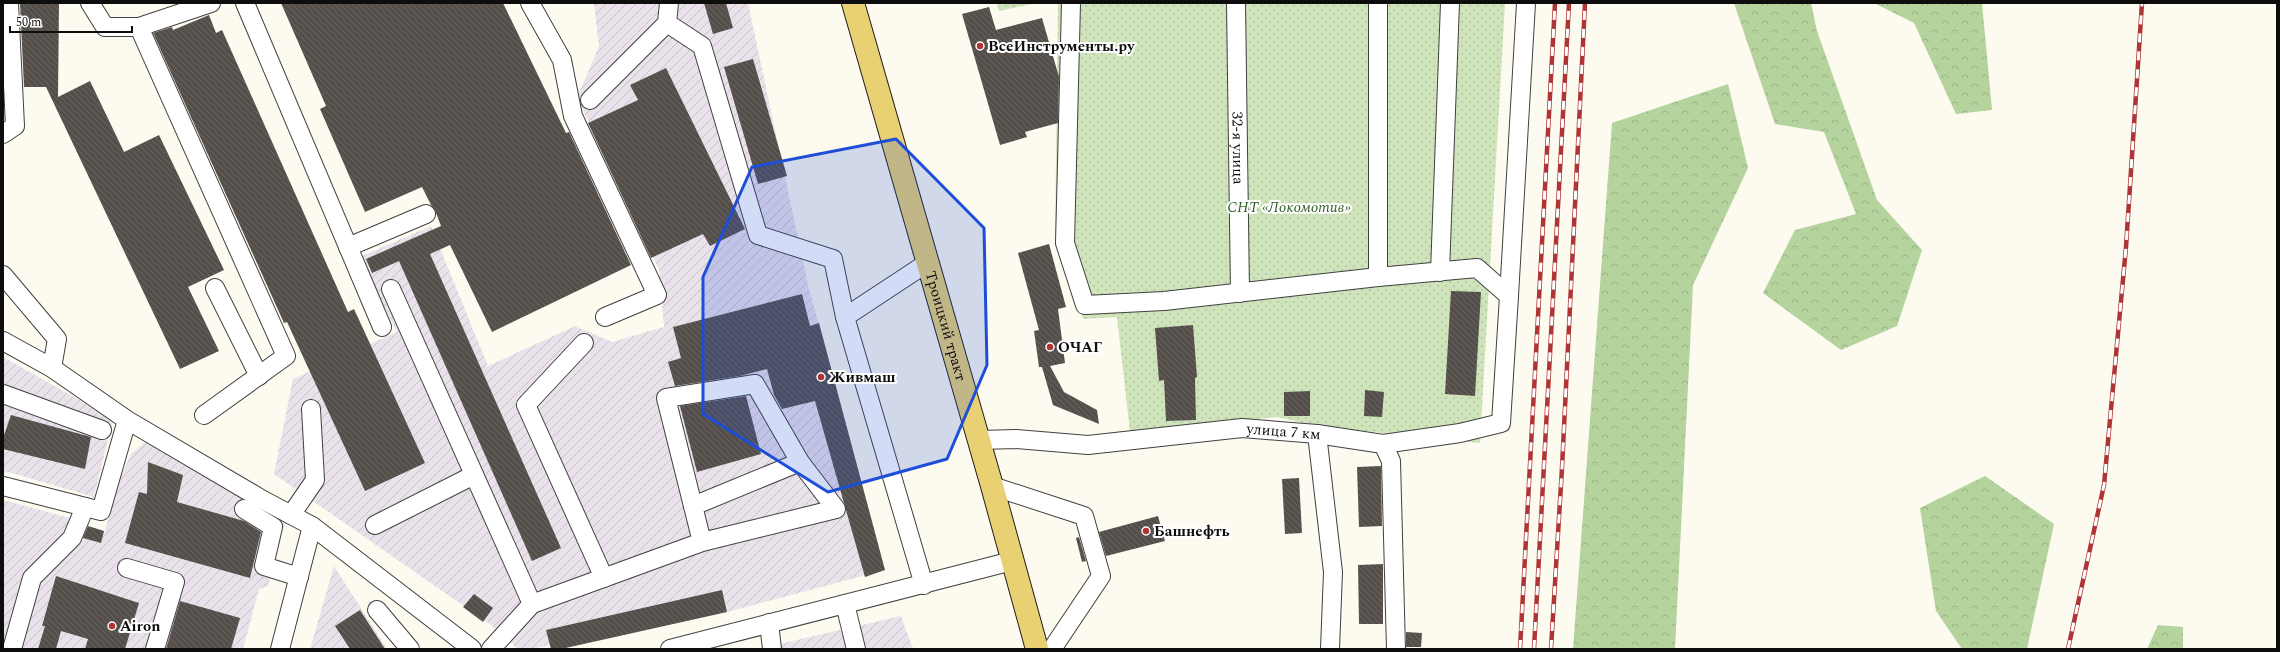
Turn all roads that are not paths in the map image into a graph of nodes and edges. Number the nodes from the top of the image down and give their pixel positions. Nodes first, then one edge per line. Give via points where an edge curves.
1 (8, 3) edge
2 (90, 3) edge
3 (211, 3) edge
4 (245, 3) edge
5 (530, 3) edge
6 (669, 3) edge
7 (853, 3) edge
8 (1071, 3) edge
9 (1236, 3) edge
10 (1378, 3) edge
11 (1450, 3) edge
12 (1526, 3) edge
13 (667, 23) junction
14 (140, 26) junction
15 (590, 100) dead end
16 (3, 134) edge
17 (426, 214) dead end
18 (348, 247) junction
19 (926, 263) junction
20 (1440, 272) junction
21 (3, 275) edge
22 (1378, 277) junction
23 (215, 288) dead end
24 (391, 289) dead end
25 (1240, 293) junction
26 (1509, 296) junction
27 (605, 317) dead end
28 (845, 317) junction
29 (382, 327) dead end
30 (3, 341) edge
31 (584, 343) dead end
32 (52, 368) junction
33 (259, 376) junction
34 (3, 394) edge
35 (311, 409) dead end
36 (204, 415) dead end
37 (127, 420) junction
38 (102, 430) dead end
39 (1317, 434) junction
40 (979, 440) junction
41 (1383, 444) junction
42 (800, 462) junction
43 (474, 475) junction
44 (3, 486) edge
45 (992, 486) junction
46 (693, 506) junction
47 (85, 507) junction
48 (244, 509) dead end
49 (291, 515) junction
50 (375, 525) dead end
51 (312, 526) junction
52 (702, 542) junction
53 (1012, 561) junction
54 (127, 568) dead end
55 (299, 577) junction
56 (604, 578) junction
57 (924, 584) junction
58 (532, 604) junction
59 (845, 604) junction
60 (377, 610) dead end
61 (768, 623) junction
62 (732, 641) edge
63 (12, 649) edge
64 (155, 649) edge
65 (280, 649) edge
66 (410, 649) edge
67 (472, 649) edge
68 (492, 649) edge
69 (670, 649) edge
70 (772, 649) edge
71 (856, 649) edge
72 (1037, 649) edge
73 (1052, 649) edge
74 (1330, 649) edge
75 (1396, 649) edge

1 - 16 street via 15,126
2 - 14 street via 105,27
3 - 14 street
4 - 18 street
5 - 27 street via 562,60 573,116 658,295
6 - 13 street
7 - 19 main road, Троицкий тракт
8 - 25 street via 1065,243 1085,305 1164,301
9 - 25 street, 32-я улица
10 - 22 street
11 - 20 street
12 - 26 street
13 - 15 street
13 - 28 street via 702,46 758,236 833,259
14 - 33 street via 286,356
17 - 18 street
18 - 29 street
19 - 28 street
19 - 40 main road, Троицкий тракт
20 - 22 street
20 - 26 street via 1477,268
21 - 32 street via 57,339
22 - 25 street
23 - 33 street
24 - 43 street
26 - 41 street, улица 7 км via 1500,423 1460,433
28 - 57 street
30 - 32 street
31 - 56 street via 526,405
32 - 37 street
33 - 36 street
34 - 38 street
35 - 49 street via 315,480
37 - 47 street via 101,511
37 - 49 street
39 - 40 street, улица 7 км via 1242,428 1088,445 1016,439
39 - 41 street, улица 7 км
39 - 74 street via 1333,572
40 - 45 main road, Троицкий тракт
41 - 75 street via 1391,461
42 - 46 street
42 - 46 street via 755,384 666,398
42 - 52 street via 836,509
43 - 50 street
43 - 58 street
44 - 47 street
45 - 53 main road, Троицкий тракт
45 - 73 street via 1084,516 1101,576
46 - 52 street
47 - 63 street via 72,538 32,578
48 - 55 street via 273,527 264,566
49 - 51 street
51 - 55 street
51 - 67 street
52 - 56 street
53 - 57 street
53 - 72 main road, Троицкий тракт
54 - 64 street via 175,582
55 - 65 street
56 - 58 street
57 - 59 street
58 - 68 street
59 - 61 street
59 - 71 street
60 - 66 street
61 - 62 street
61 - 70 street
62 - 69 street

